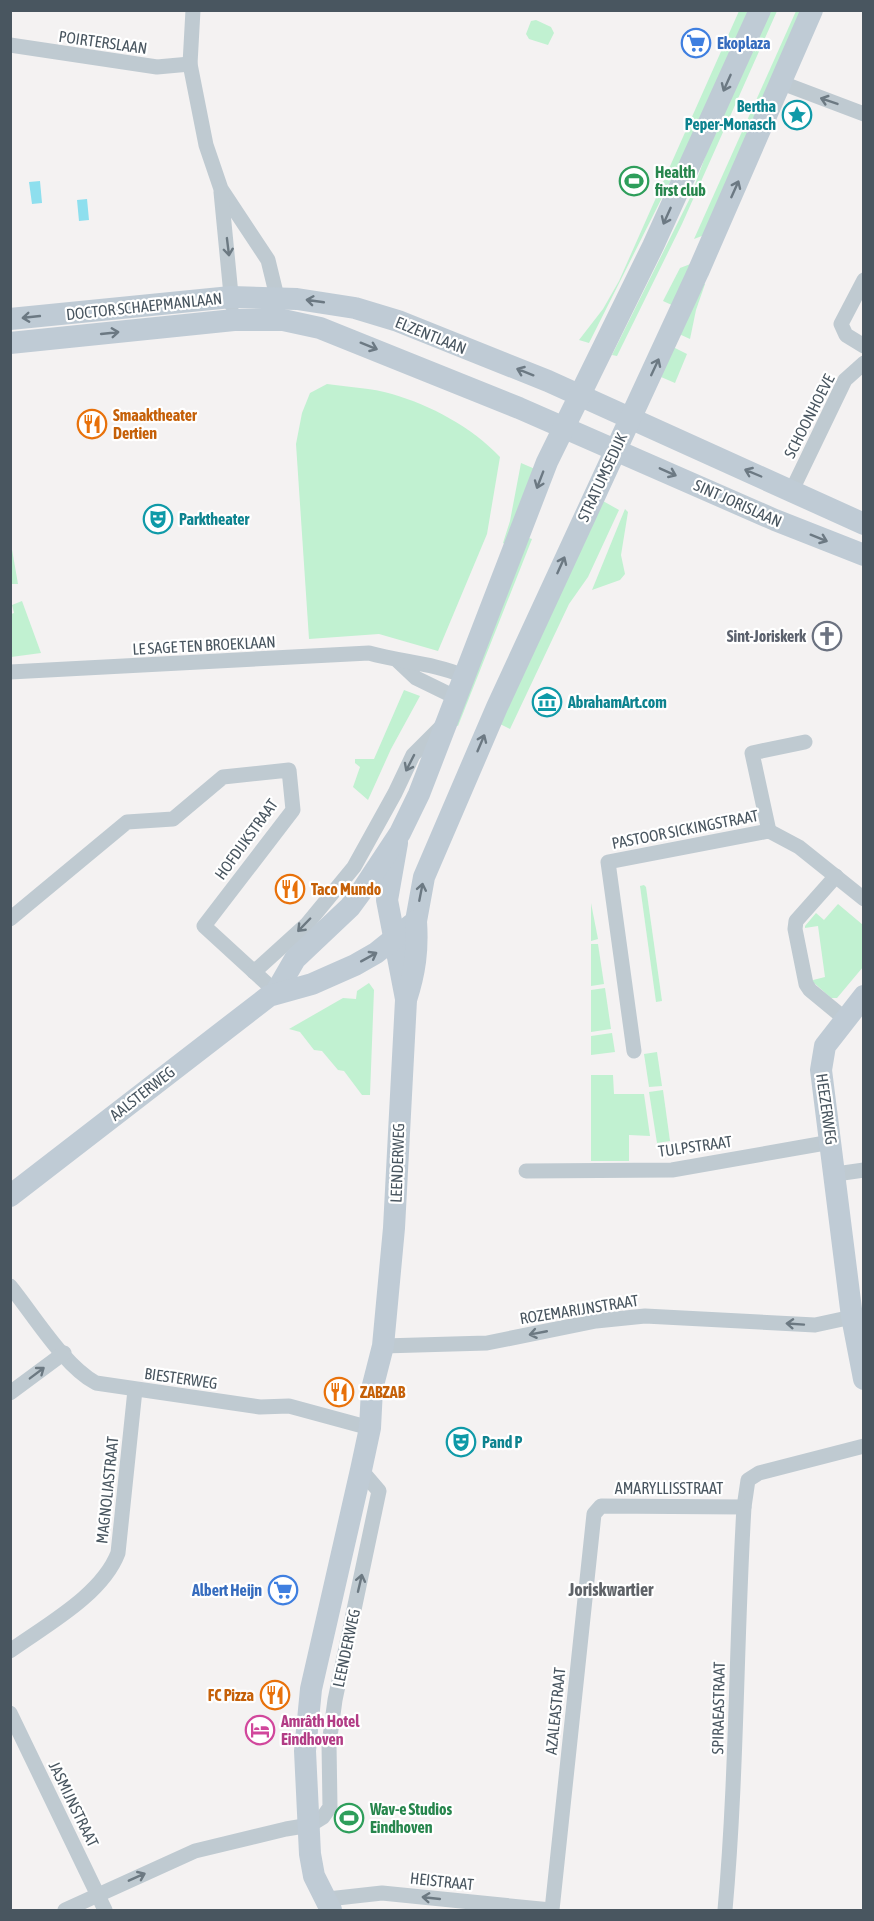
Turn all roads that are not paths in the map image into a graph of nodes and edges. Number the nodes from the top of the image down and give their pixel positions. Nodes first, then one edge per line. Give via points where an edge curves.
1 (193, 10) edge
2 (760, 10) edge
3 (812, 10) edge
4 (10, 45) edge
5 (190, 64) junction
6 (782, 83) junction
7 (864, 114) edge
8 (221, 189) junction
9 (864, 280) edge
10 (231, 297) junction
11 (277, 297) junction
12 (10, 319) edge
13 (234, 320) junction
14 (283, 320) junction
15 (10, 343) edge
16 (864, 345) edge
17 (864, 363) edge
18 (579, 396) junction
19 (629, 419) junction
20 (564, 427) junction
21 (614, 449) junction
22 (792, 490) junction
23 (864, 524) edge
24 (864, 555) edge
25 (398, 661) junction
26 (10, 672) edge
27 (464, 676) junction
28 (457, 698) junction
29 (448, 719) junction
30 (805, 742) dead end
31 (768, 831) junction
32 (400, 833) junction
33 (836, 876) junction
34 (864, 900) edge
35 (10, 919) edge
36 (416, 921) junction
37 (394, 940) junction
38 (254, 972) junction
39 (276, 992) junction
40 (864, 996) edge
41 (406, 1000) junction
42 (844, 1018) junction
43 (634, 1051) dead end
44 (831, 1142) junction
45 (864, 1170) edge
46 (526, 1171) dead end
47 (836, 1174) junction
48 (10, 1196) edge
49 (10, 1286) edge
50 (852, 1317) junction
51 (64, 1353) junction
52 (382, 1354) junction
53 (864, 1380) edge
54 (135, 1390) junction
55 (10, 1393) edge
56 (371, 1420) junction
57 (864, 1446) edge
58 (361, 1470) junction
59 (744, 1507) junction
60 (594, 1514) joint
61 (10, 1651) edge
62 (10, 1713) edge
63 (310, 1826) junction
64 (98, 1895) junction
65 (330, 1905) edge
66 (65, 1911) edge
67 (105, 1911) edge
68 (552, 1911) edge
69 (725, 1911) edge

1 - 5 street
2 -> 18 main road via 653,246
3 - 6 main road, STRATUMSEDIJK
4 - 5 street, POIRTERSLAAN via 157,68
5 - 8 street via 206,145
7 -> 6 street
19 -> 6 main road, STRATUMSEDIJK
8 -> 10 street
8 - 11 street via 268,260
9 - 16 street via 841,324 846,335
10 - 11 main road, DOCTOR SCHAEPMANLAAN
10 -> 12 main road, DOCTOR SCHAEPMANLAAN
10 - 13 street
11 - 14 street
18 -> 11 main road, ELZENTLAAN via 393,319 355,308
13 - 14 main road, ELZENTLAAN
15 -> 13 main road, DOCTOR SCHAEPMANLAAN
14 -> 20 main road, ELZENTLAAN via 360,343
17 - 22 street, SCHOONHOEVE via 845,380
18 - 19 main road, ELZENTLAAN
18 - 20 main road
19 - 21 main road, STRATUMSEDIJK
22 -> 19 main road, SINT JORISLAAN
20 - 21 main road, ELZENTLAAN
20 -> 27 main road
21 -> 24 main road, SINT JORISLAAN
36 -> 21 main road, STRATUMSEDIJK via 424,877
22 - 23 main road, SINT JORISLAAN
25 - 26 street, LE SAGE TEN BROEKLAAN via 369,653
25 - 27 street, LE SAGE TEN BROEKLAAN via 423,662
25 - 28 street, LE SAGE TEN BROEKLAAN via 416,678
27 - 28 main road
28 - 29 main road
29 - 32 main road
29 -> 38 street via 412,755 354,867 307,924
30 - 31 street via 752,753
31 - 33 street, PASTOOR SICKINGSTRAAT via 799,847
31 - 43 street, PASTOOR SICKINGSTRAAT via 608,862
32 - 37 main road, LEENDERWEG via 387,900
32 - 39 main road, AALSTERWEG via 350,907 295,959
33 - 34 street, PASTOOR SICKINGSTRAAT
33 - 42 street via 796,921 795,929 810,990
35 - 38 street, HOFDIJKSTRAAT via 127,822 172,819 223,777 289,770 293,810 204,926
36 - 37 main road
36 - 41 main road, LEENDERWEG via 416,969
39 -> 37 main road, AALSTERWEG via 312,984 355,965
37 - 41 main road, LEENDERWEG
38 - 39 street
39 - 48 main road, AALSTERWEG via 229,1024
40 - 42 main road, HEEZERWEG
41 - 52 main road, LEENDERWEG via 394,1228
42 - 44 main road, HEEZERWEG via 822,1056
44 - 46 street, TULPSTRAAT via 672,1170
44 - 47 main road, HEEZERWEG
45 - 47 street
47 - 50 main road, HEEZERWEG
49 - 51 street, BIESTERWEG
50 -> 52 street, ROZEMARIJNSTRAAT via 815,1325 645,1316
50 - 53 main road, HEEZERWEG
51 - 54 street, BIESTERWEG via 96,1383
55 -> 51 street
52 - 56 main road, LEENDERWEG via 385,1376
54 - 56 street, BIESTERWEG via 260,1407 289,1406
54 - 61 street, MAGNOLIASTRAAT via 118,1553 112,1568 94,1589
56 - 58 main road, LEENDERWEG
57 - 59 street, AMARYLLISSTRAAT via 759,1473 748,1480
58 - 63 main road, LEENDERWEG via 311,1689 305,1751
63 -> 58 street, LEENDERWEG via 330,1807 329,1744 335,1700 379,1491
59 - 60 street, AMARYLLISSTRAAT via 601,1506
59 - 69 street, SPIRAEASTRAAT via 733,1828
60 - 68 street, AZALEASTRAAT
62 - 64 street, JASMIJNSTRAAT
64 -> 63 street via 195,1851
63 - 65 main road, LEENDERWEG via 314,1876
64 - 66 street
64 - 67 street, JASMIJNSTRAAT
68 -> 65 street, HEISTRAAT via 382,1893

